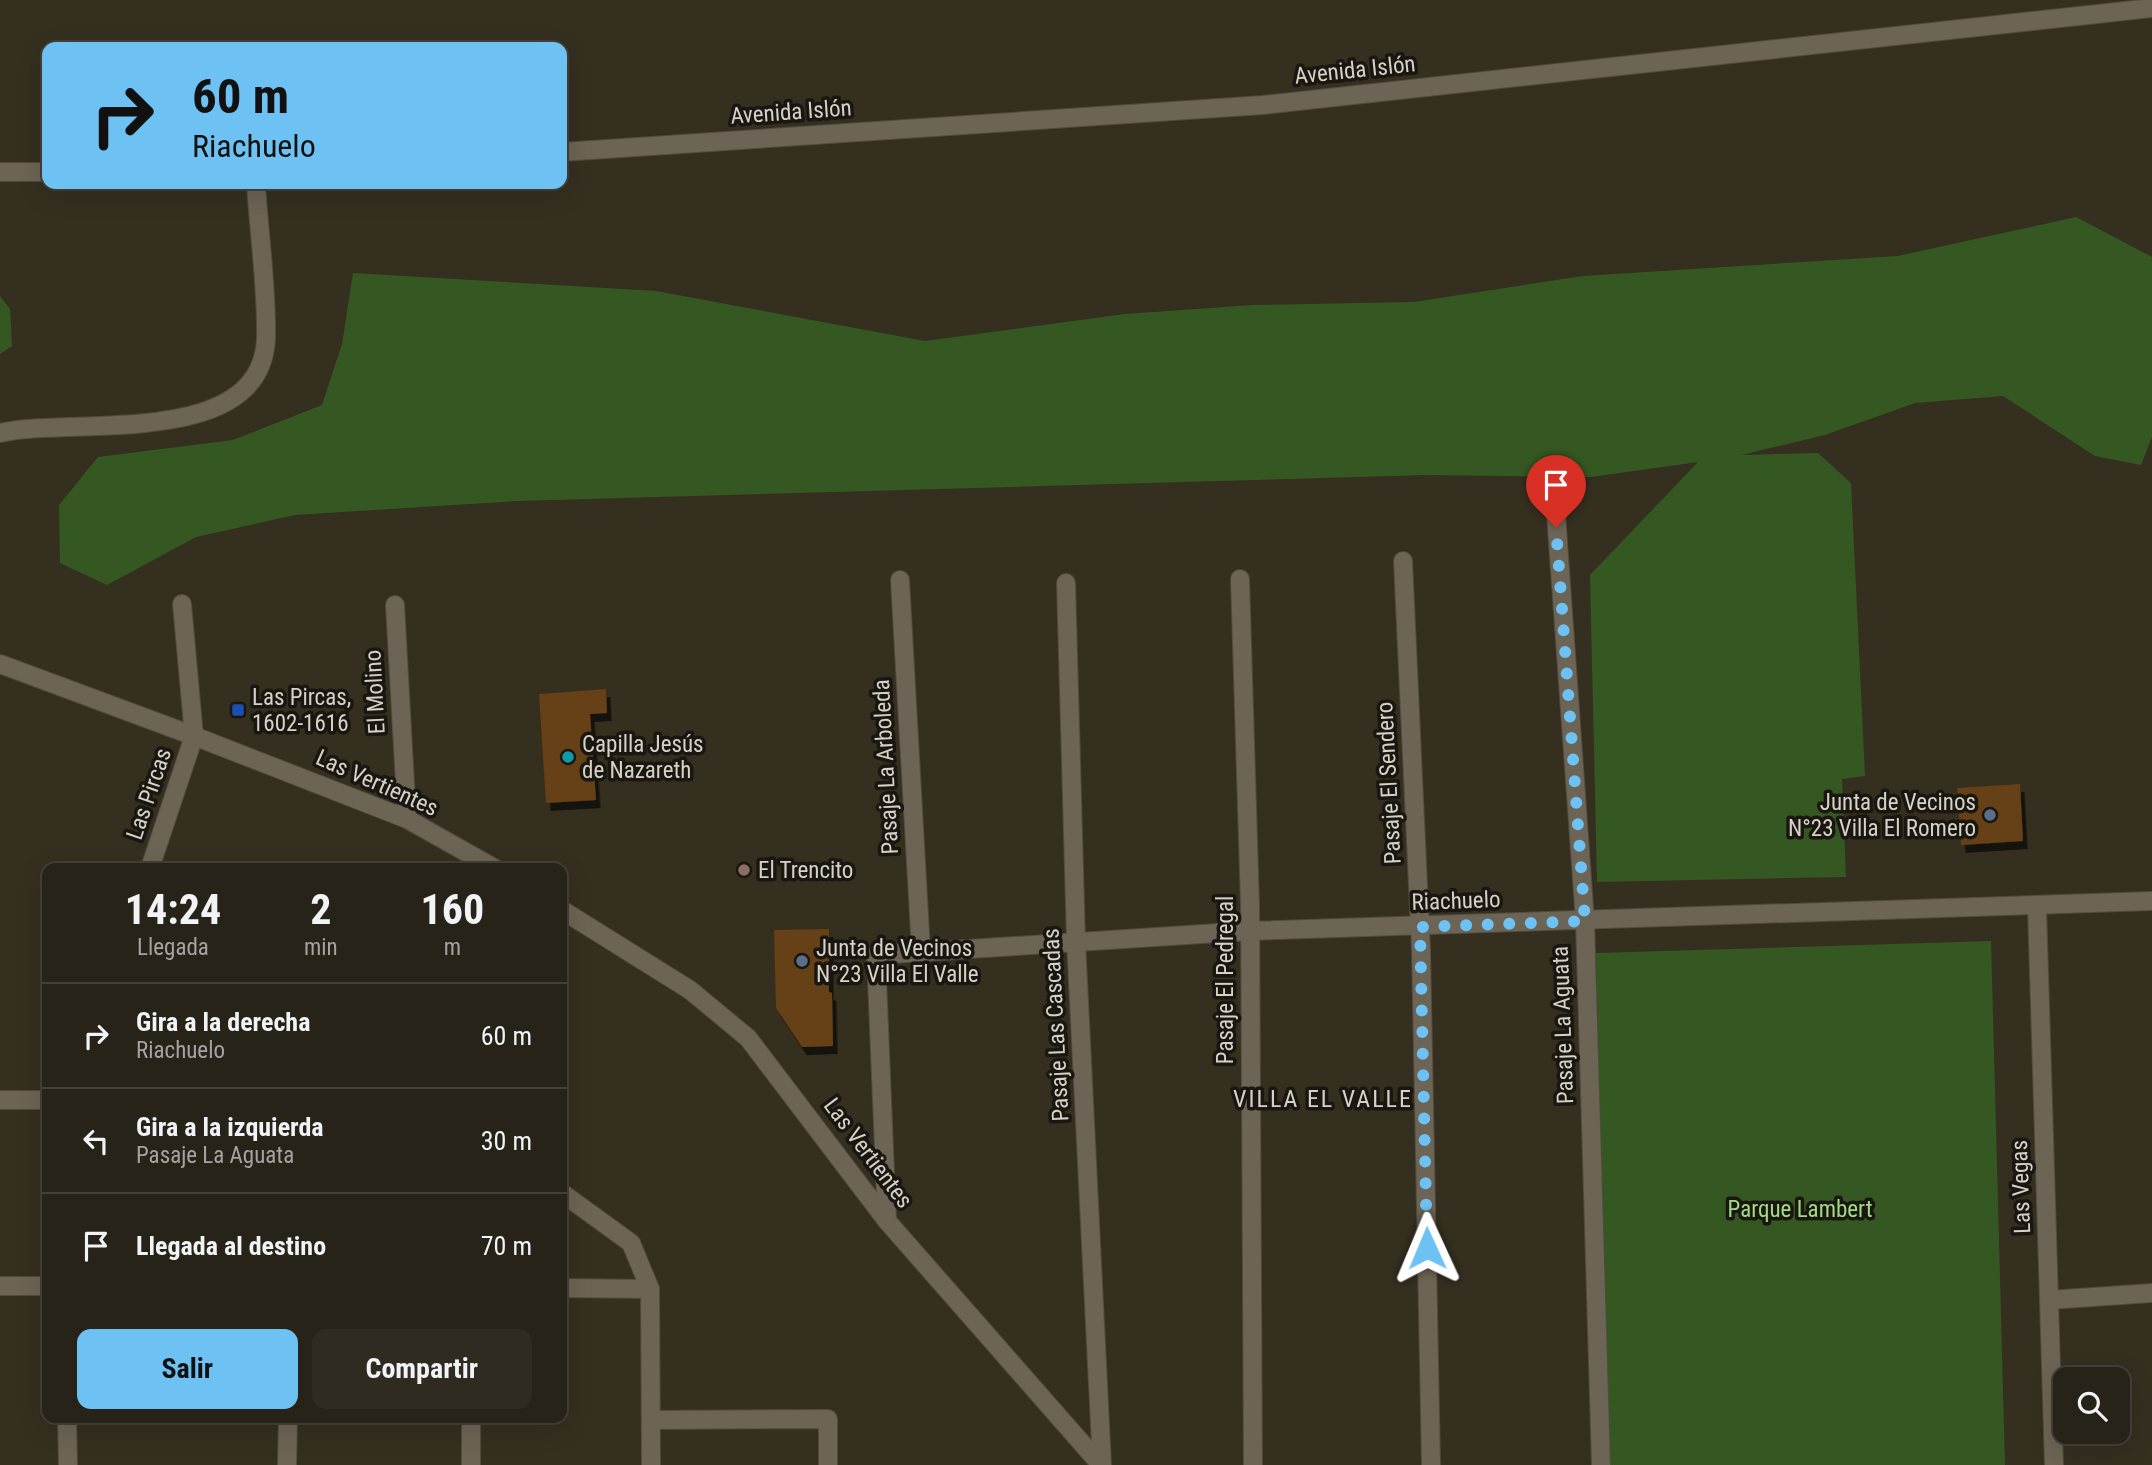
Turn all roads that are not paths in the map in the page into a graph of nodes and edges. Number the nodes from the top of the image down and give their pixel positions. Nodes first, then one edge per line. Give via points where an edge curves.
1 (2152, 8) edge
2 (567, 152) edge
3 (0, 172) edge
4 (42, 172) edge
5 (256, 189) edge
6 (0, 433) edge
7 (1555, 500) dead end
8 (1403, 561) dead end
9 (1240, 579) dead end
10 (900, 580) dead end
11 (1066, 583) dead end
12 (182, 604) dead end
13 (394, 605) dead end
14 (0, 664) edge
15 (194, 736) junction
16 (407, 819) junction
17 (152, 863) edge
18 (485, 863) edge
19 (2152, 901) edge
20 (2037, 907) junction
21 (567, 913) edge
22 (1585, 921) junction
23 (1420, 927) junction
24 (1249, 931) junction
25 (1076, 941) junction
26 (921, 951) junction
27 (0, 1100) edge
28 (42, 1100) edge
29 (567, 1197) edge
30 (887, 1221) junction
31 (0, 1286) edge
32 (42, 1286) edge
33 (567, 1288) edge
34 (650, 1289) junction
35 (2152, 1293) edge
36 (2049, 1300) junction
37 (651, 1420) junction
38 (67, 1423) edge
39 (288, 1423) edge
40 (471, 1423) edge
41 (68, 1465) edge
42 (288, 1465) edge
43 (471, 1465) edge
44 (651, 1465) edge
45 (828, 1465) edge
46 (1102, 1465) edge
47 (1253, 1465) edge
48 (1431, 1465) edge
49 (1601, 1465) edge
50 (2054, 1465) edge

1 - 2 street, Avenida Islón via 1263,105
3 - 4 street
5 - 6 street via 266,340 257,370 239,393 208,412 164,422
7 - 22 street, Pasaje La Aguata
8 - 23 street, Pasaje El Sendero
9 - 24 street, Pasaje El Pedregal
10 - 26 street, Pasaje La Arboleda
11 - 25 street, Pasaje Las Cascadas
12 - 15 street
13 - 16 street, El Molino
14 - 15 street, Las Vertientes
15 - 16 street, Las Vertientes
15 - 17 street, Las Pircas
16 - 18 street, Las Vertientes
19 - 20 street, Riachuelo
20 - 22 street, Riachuelo
20 - 36 street, Las Vegas
21 - 30 street, Las Vertientes via 690,990 748,1038
22 - 23 street, Riachuelo
22 - 49 street, Pasaje La Aguata
23 - 24 street, Riachuelo
23 - 48 street, Pasaje El Sendero
24 - 25 street, Riachuelo
24 - 47 street, Pasaje El Pedregal
25 - 26 street, Riachuelo
25 - 46 street, Pasaje Las Cascadas
26 - 30 street, Riachuelo via 876,955
27 - 28 street
29 - 34 street via 631,1242
30 - 46 street, Las Vertientes
31 - 32 street
33 - 34 street
34 - 37 street
35 - 36 street
36 - 50 street, Las Vegas
37 - 44 street
37 - 45 street via 828,1419
38 - 41 street
39 - 42 street
40 - 43 street

